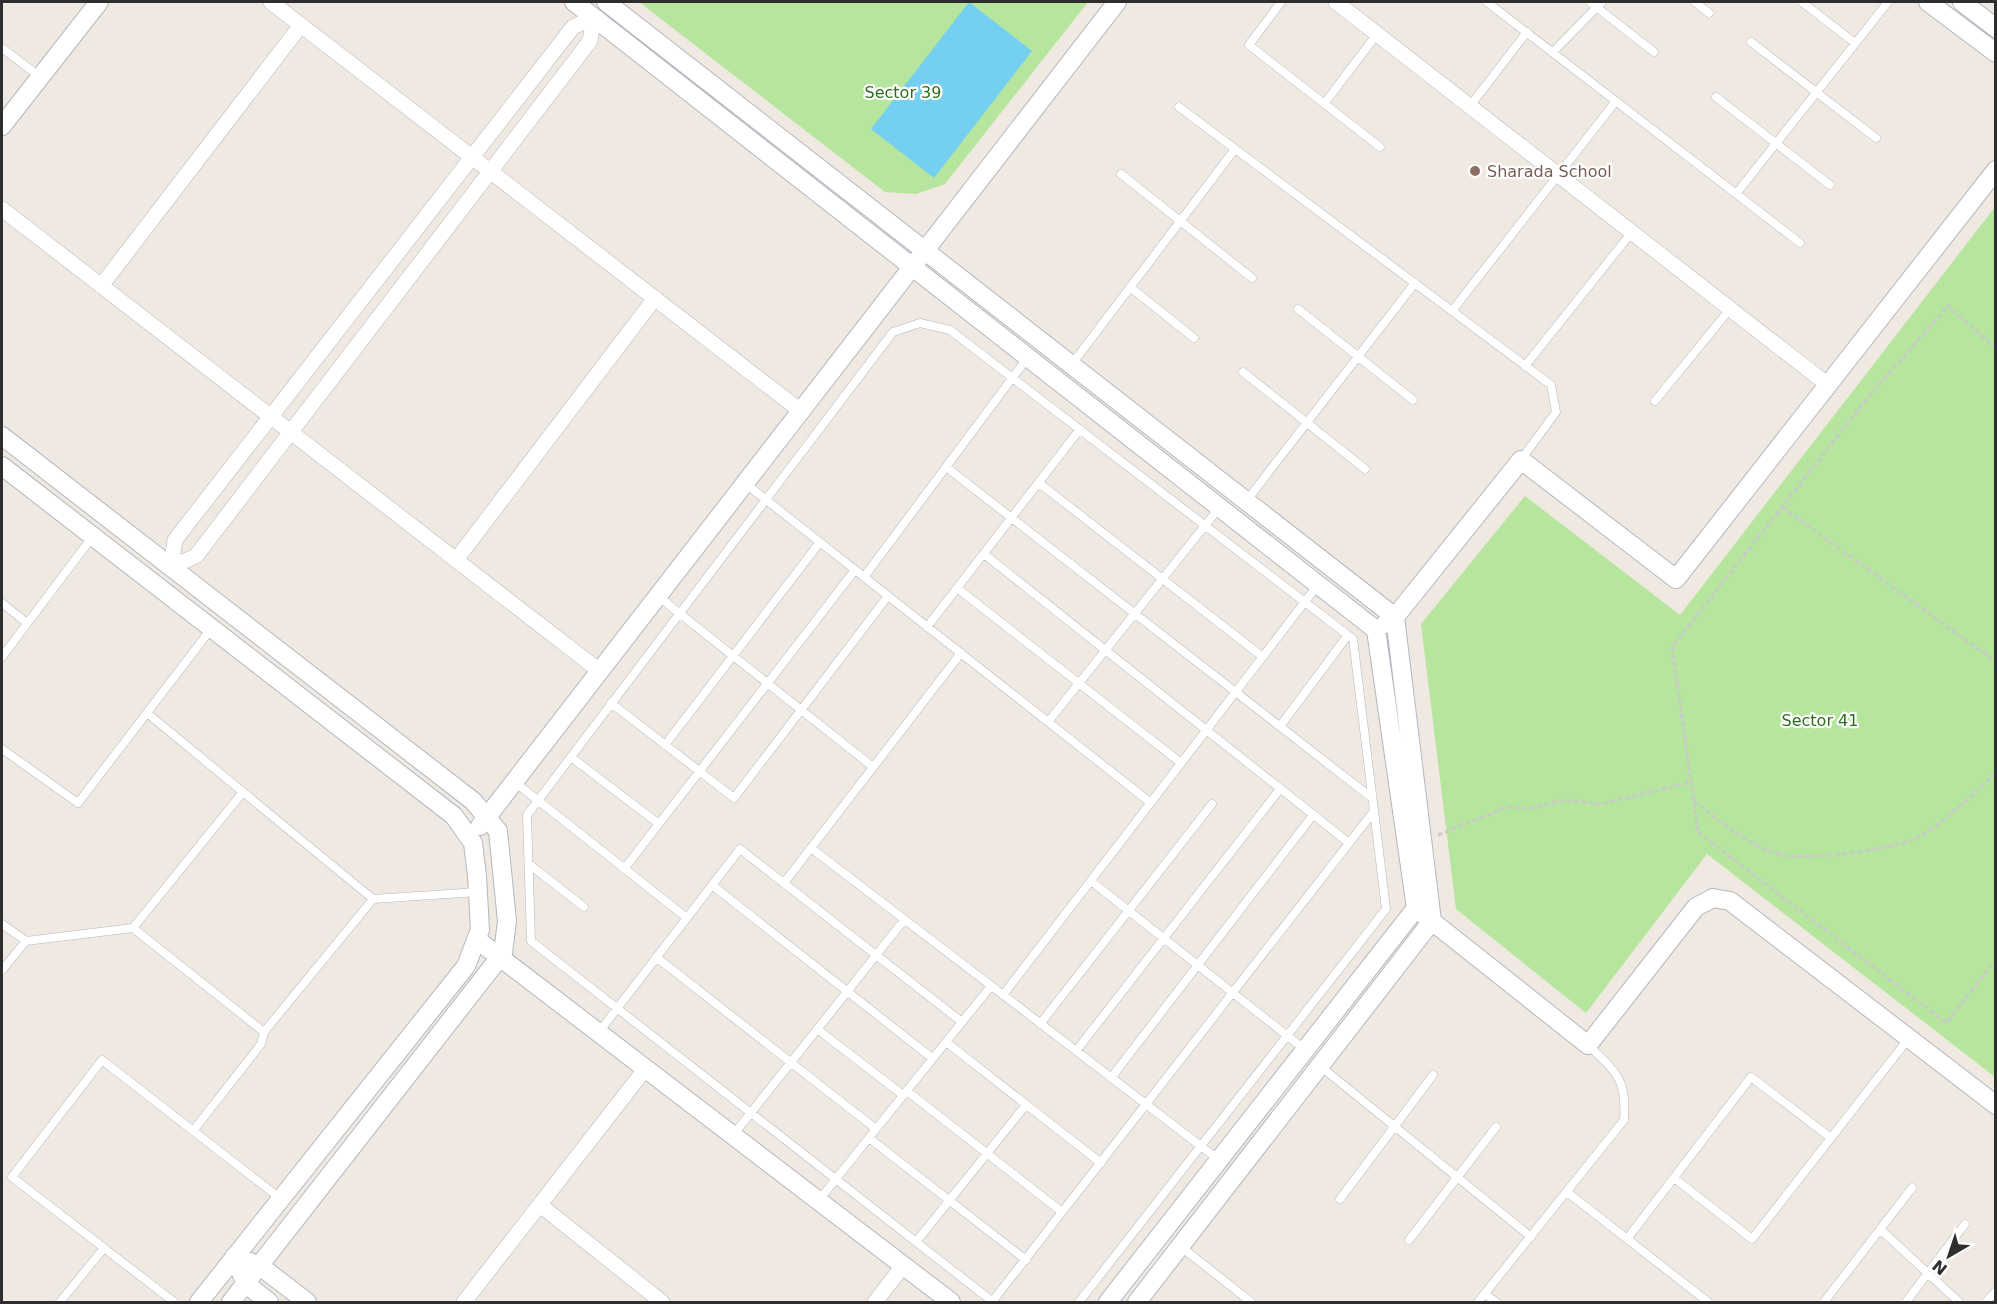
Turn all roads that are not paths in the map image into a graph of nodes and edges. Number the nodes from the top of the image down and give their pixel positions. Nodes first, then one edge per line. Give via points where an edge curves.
1 (99, 2) edge
2 (271, 2) edge
3 (574, 2) edge
4 (606, 2) edge
5 (1117, 2) edge
6 (1281, 2) edge
7 (1336, 2) edge
8 (1487, 2) edge
9 (1695, 2) edge
10 (1802, 2) edge
11 (1888, 2) edge
12 (1928, 2) edge
13 (1962, 2) edge
14 (1596, 3) edge
15 (1709, 13) dead end
16 (594, 17) junction
17 (301, 25) junction
18 (1995, 28) edge
19 (1527, 32) junction
20 (1377, 34) junction
21 (1751, 42) dead end
22 (1855, 43) junction
23 (2, 48) edge
24 (1552, 52) junction
25 (1654, 52) dead end
26 (1995, 53) edge
27 (40, 77) junction
28 (1816, 92) junction
29 (1716, 97) dead end
30 (1616, 101) junction
31 (1324, 104) junction
32 (1470, 106) junction
33 (1179, 107) dead end
34 (2, 126) edge
35 (1876, 138) dead end
36 (1776, 143) junction
37 (1380, 147) dead end
38 (1235, 149) junction
39 (472, 157) junction
40 (1995, 170) edge
41 (490, 171) junction
42 (1121, 174) dead end
43 (1558, 175) junction
44 (1830, 185) dead end
45 (1736, 194) junction
46 (2, 209) edge
47 (1180, 222) junction
48 (1632, 232) junction
49 (1800, 243) dead end
50 (926, 250) junction
51 (913, 267) junction
52 (1252, 278) dead end
53 (1415, 283) junction
54 (101, 286) junction
55 (1130, 287) junction
56 (655, 298) junction
57 (1298, 309) dead end
58 (1730, 309) junction
59 (1452, 311) junction
60 (1194, 338) dead end
61 (1028, 357) junction
62 (1358, 357) junction
63 (1072, 364) junction
64 (1525, 366) junction
65 (1243, 372) dead end
66 (1013, 378) junction
67 (1828, 385) junction
68 (1413, 400) dead end
69 (1655, 400) dead end
70 (802, 412) junction
71 (271, 417) junction
72 (1307, 423) junction
73 (1080, 429) junction
74 (291, 432) junction
75 (2, 436) edge
76 (1521, 460) junction
77 (2, 466) edge
78 (946, 467) junction
79 (1365, 469) dead end
80 (1039, 483) junction
81 (746, 484) junction
82 (766, 500) junction
83 (1246, 501) junction
84 (1220, 507) junction
85 (1012, 518) junction
86 (1205, 525) junction
87 (93, 536) junction
88 (820, 542) junction
89 (984, 554) junction
90 (456, 560) junction
91 (171, 567) junction
92 (855, 570) junction
93 (864, 577) junction
94 (1162, 579) junction
95 (1318, 585) junction
96 (957, 588) junction
97 (888, 596) junction
98 (658, 597) junction
99 (1305, 602) junction
100 (2, 603) edge
101 (1135, 613) junction
102 (680, 614) junction
103 (1395, 617) junction
104 (27, 622) junction
105 (927, 627) junction
106 (212, 628) junction
107 (1377, 630) junction
108 (1348, 635) junction
109 (1105, 650) junction
110 (961, 653) junction
111 (733, 656) junction
112 (2, 657) edge
113 (1263, 657) junction
114 (601, 672) junction
115 (768, 683) junction
116 (1079, 683) junction
117 (1237, 691) junction
118 (611, 704) junction
119 (801, 710) junction
120 (147, 713) junction
121 (1048, 722) junction
122 (1281, 725) junction
123 (1207, 730) junction
124 (665, 744) junction
125 (2, 749) edge
126 (571, 758) junction
127 (1181, 763) junction
128 (873, 767) junction
129 (699, 771) junction
130 (516, 783) junction
131 (1280, 789) junction
132 (243, 792) junction
133 (1372, 798) junction
134 (538, 801) junction
135 (1151, 803) junction
136 (1212, 804) dead end
137 (1374, 811) junction
138 (1314, 815) junction
139 (488, 819) junction
140 (659, 824) junction
141 (469, 837) junction
142 (1349, 843) junction
143 (811, 848) junction
144 (529, 864) junction
145 (624, 869) junction
146 (1091, 881) junction
147 (784, 883) junction
148 (712, 885) junction
149 (478, 892) junction
150 (373, 899) junction
151 (584, 907) dead end
152 (1416, 908) junction
153 (1129, 911) junction
154 (687, 918) junction
155 (904, 920) junction
156 (1432, 921) junction
157 (2, 924) edge
158 (133, 928) junction
159 (476, 939) junction
160 (1164, 939) junction
161 (26, 941) junction
162 (876, 955) junction
163 (500, 957) junction
164 (656, 957) junction
165 (1198, 966) junction
166 (2, 970) edge
167 (991, 986) junction
168 (847, 991) junction
169 (1233, 993) junction
170 (1003, 995) junction
171 (617, 1009) junction
172 (962, 1022) junction
173 (1040, 1024) junction
174 (817, 1029) junction
175 (264, 1032) junction
176 (599, 1032) junction
177 (1287, 1036) junction
178 (1909, 1038) junction
179 (946, 1042) junction
180 (1588, 1046) junction
181 (1306, 1050) junction
182 (1076, 1051) junction
183 (932, 1058) junction
184 (791, 1062) junction
185 (1320, 1066) junction
186 (646, 1068) junction
187 (1433, 1075) dead end
188 (1111, 1078) junction
189 (905, 1093) junction
190 (1026, 1105) junction
191 (1146, 1105) junction
192 (1995, 1105) edge
193 (751, 1113) junction
194 (1394, 1126) junction
195 (1496, 1127) dead end
196 (876, 1129) junction
197 (193, 1131) junction
198 (734, 1134) junction
199 (869, 1138) junction
200 (1831, 1138) junction
201 (1201, 1147) junction
202 (987, 1154) junction
203 (1219, 1160) junction
204 (1101, 1163) junction
205 (1458, 1178) junction
206 (835, 1179) junction
207 (1674, 1179) junction
208 (1912, 1188) dead end
209 (1567, 1192) junction
210 (280, 1199) junction
211 (1340, 1199) dead end
212 (819, 1200) junction
213 (950, 1200) junction
214 (540, 1205) junction
215 (1062, 1212) junction
216 (1965, 1224) dead end
217 (1880, 1229) junction
218 (1531, 1237) junction
219 (1628, 1239) junction
220 (1409, 1240) dead end
221 (916, 1242) junction
222 (1180, 1246) junction
223 (104, 1248) junction
224 (234, 1257) junction
225 (1026, 1260) junction
226 (260, 1266) junction
227 (903, 1266) junction
228 (1928, 1274) junction
229 (246, 1284) junction
230 (1995, 1291) edge
231 (1485, 1294) junction
232 (60, 1302) edge
233 (174, 1302) edge
234 (199, 1302) edge
235 (231, 1302) edge
236 (269, 1302) edge
237 (307, 1302) edge
238 (464, 1302) edge
239 (662, 1302) edge
240 (875, 1302) edge
241 (951, 1302) edge
242 (993, 1302) edge
243 (1079, 1302) edge
244 (1108, 1302) edge
245 (1137, 1302) edge
246 (1251, 1302) edge
247 (1478, 1302) edge
248 (1496, 1302) edge
249 (1708, 1302) edge
250 (1824, 1302) edge
251 (1906, 1302) edge
252 (1959, 1302) edge
253 (1986, 1302) edge

1 - 27 street
2 - 17 street
3 - 16 street
4 - 50 street
5 - 50 street
6 - 31 lane via 1249,45
7 - 20 street
8 - 19 lane
9 - 15 lane
10 - 22 lane
11 - 22 lane
12 - 26 street
13 - 18 street
14 - 24 lane
14 - 25 lane
16 - 39 street via 573,27
16 - 41 street via 590,41
16 - 51 street
17 - 39 street
17 - 54 street
19 - 24 lane
19 - 32 lane
20 - 31 lane
20 - 32 street
21 - 28 lane
22 - 28 lane
23 - 27 lane
24 - 30 lane
27 - 34 street
28 - 35 lane
28 - 36 lane
29 - 36 lane
30 - 43 lane
30 - 45 lane
31 - 37 lane
32 - 43 street
33 - 38 lane
36 - 44 lane
36 - 45 lane
38 - 47 lane
38 - 53 lane
39 - 41 street
39 - 71 street
40 - 67 street
41 - 56 street
41 - 74 street
42 - 47 lane
43 - 48 street
43 - 59 lane
45 - 49 lane
46 - 54 street
47 - 52 lane
47 - 55 lane
48 - 58 street
48 - 64 lane
50 - 51 street
50 - 63 street
51 - 61 street
51 - 70 street
53 - 59 lane
53 - 62 lane
54 - 71 street
55 - 60 lane
55 - 63 lane
56 - 70 street
56 - 90 street
57 - 62 lane
58 - 67 street
58 - 69 lane
59 - 64 lane
61 - 66 lane
61 - 84 street
62 - 68 lane
62 - 72 lane
63 - 83 street
64 - 76 lane via 1551,385 1556,412
65 - 72 lane
66 - 73 lane
66 - 78 lane
66 - 82 lane via 950,330 920,323 893,332
67 - 76 street via 1676,579
70 - 81 street
71 - 74 street
71 - 91 street via 175,540
72 - 79 lane
72 - 83 lane
73 - 80 lane
73 - 86 lane
74 - 90 street
74 - 91 street via 196,555
75 - 91 street
76 - 103 street
77 - 87 street
78 - 85 lane
78 - 93 lane
80 - 85 lane
80 - 94 lane
81 - 82 lane
81 - 98 street
82 - 88 lane
82 - 102 lane
83 - 103 street
84 - 86 lane
84 - 95 street
85 - 89 lane
85 - 101 lane
86 - 94 lane
86 - 99 lane
87 - 104 lane
87 - 106 street
88 - 92 lane
88 - 111 lane
89 - 96 lane
89 - 109 lane
90 - 114 street
91 - 139 street via 473,801
92 - 93 lane
92 - 115 lane
93 - 97 lane
94 - 101 lane
94 - 113 lane
95 - 99 lane
95 - 107 street
96 - 105 lane
96 - 116 lane
97 - 105 lane
97 - 119 lane
98 - 102 lane
98 - 114 street
99 - 108 lane
99 - 113 lane
100 - 104 lane
101 - 109 lane
101 - 117 lane
102 - 111 lane
102 - 118 lane
103 - 107 street
103 - 156 street
104 - 112 lane
105 - 110 lane
106 - 120 lane
106 - 141 street via 454,816
107 - 152 street
108 - 122 lane
108 - 133 lane via 1353,639
109 - 116 lane
109 - 123 lane
110 - 121 lane
110 - 128 lane
111 - 115 lane
111 - 124 lane
113 - 117 lane
114 - 130 street
115 - 119 lane
115 - 129 lane
116 - 121 lane
116 - 127 lane
117 - 122 lane
117 - 123 lane
118 - 124 lane
118 - 126 lane
119 - 128 lane
119 - 129 lane via 734,798
120 - 125 lane via 78,803
120 - 132 lane
121 - 135 lane
122 - 133 lane
123 - 127 lane
123 - 131 lane
124 - 129 lane
126 - 134 lane
126 - 140 lane
127 - 135 lane
128 - 143 lane
129 - 140 lane
130 - 134 lane
130 - 139 street
131 - 138 lane
131 - 160 lane
132 - 150 lane
132 - 158 lane
133 - 137 lane
134 - 144 lane via 527,815
134 - 145 lane
135 - 146 lane
136 - 153 lane
137 - 142 lane
137 - 177 lane via 1386,909
138 - 142 lane
138 - 165 lane
139 - 141 street
139 - 163 street via 498,831 507,921
140 - 145 lane
141 - 149 street
142 - 169 lane
143 - 147 lane
143 - 155 lane
144 - 151 lane
144 - 171 lane via 531,941
145 - 154 lane
146 - 153 lane
146 - 170 lane
147 - 148 lane via 740,849
147 - 162 lane
148 - 154 lane
148 - 168 lane
149 - 150 lane
149 - 159 street via 480,930
150 - 175 lane
152 - 156 street
152 - 181 street
153 - 160 lane
153 - 173 lane
154 - 164 lane
155 - 162 lane
155 - 167 lane
156 - 180 street
156 - 185 street
157 - 161 lane
158 - 161 lane
158 - 175 lane
159 - 163 street
159 - 210 street via 466,966
160 - 165 lane
160 - 182 lane
161 - 166 lane
162 - 168 lane
162 - 172 lane
163 - 176 street
163 - 226 street
164 - 171 lane
164 - 184 lane
165 - 169 lane
165 - 188 lane
167 - 170 lane
167 - 172 lane
168 - 174 lane
168 - 183 lane
169 - 177 lane
169 - 191 lane
170 - 173 lane
171 - 176 lane
171 - 193 lane
172 - 179 lane
173 - 182 lane
174 - 184 lane
174 - 189 lane
175 - 197 lane via 261,1044
176 - 186 street
177 - 181 lane
177 - 201 lane
178 - 180 street via 1730,901 1713,898 1696,907
178 - 192 street
178 - 200 lane
179 - 183 lane
179 - 190 lane
180 - 209 lane via 1614,1070 1626,1095 1624,1120
181 - 203 street
182 - 188 lane
183 - 189 lane
184 - 193 lane
184 - 196 lane
185 - 194 lane
185 - 222 street
186 - 198 street
186 - 214 street
187 - 194 lane
188 - 191 lane
189 - 196 lane
189 - 202 lane
190 - 202 lane
190 - 204 lane
191 - 201 lane
191 - 204 lane
193 - 198 lane
193 - 206 lane
194 - 205 lane
194 - 211 lane
195 - 205 lane
196 - 199 lane
197 - 210 lane
197 - 223 lane via 102,1060 12,1177
198 - 212 street
199 - 206 lane
199 - 213 lane
200 - 207 lane via 1752,1239
200 - 207 lane via 1752,1077
201 - 203 lane
201 - 243 lane
202 - 213 lane
202 - 215 lane
203 - 244 street
204 - 215 lane
205 - 218 lane
205 - 220 lane
206 - 212 lane
206 - 221 lane
207 - 219 lane
208 - 217 lane
209 - 218 lane
209 - 219 lane
210 - 224 street
212 - 227 street
213 - 221 lane
213 - 225 lane
214 - 238 street
214 - 239 street
215 - 225 lane
216 - 228 lane
217 - 228 lane
217 - 250 lane
218 - 231 lane
219 - 249 lane
221 - 242 lane
222 - 245 street
222 - 246 lane
223 - 232 lane
223 - 233 lane
224 - 226 street
224 - 229 street
224 - 234 street
225 - 242 lane
226 - 229 street
226 - 237 street
227 - 240 street
227 - 241 street
228 - 251 lane
228 - 252 lane
229 - 235 street
229 - 236 street
230 - 253 lane
231 - 247 lane
231 - 248 lane

